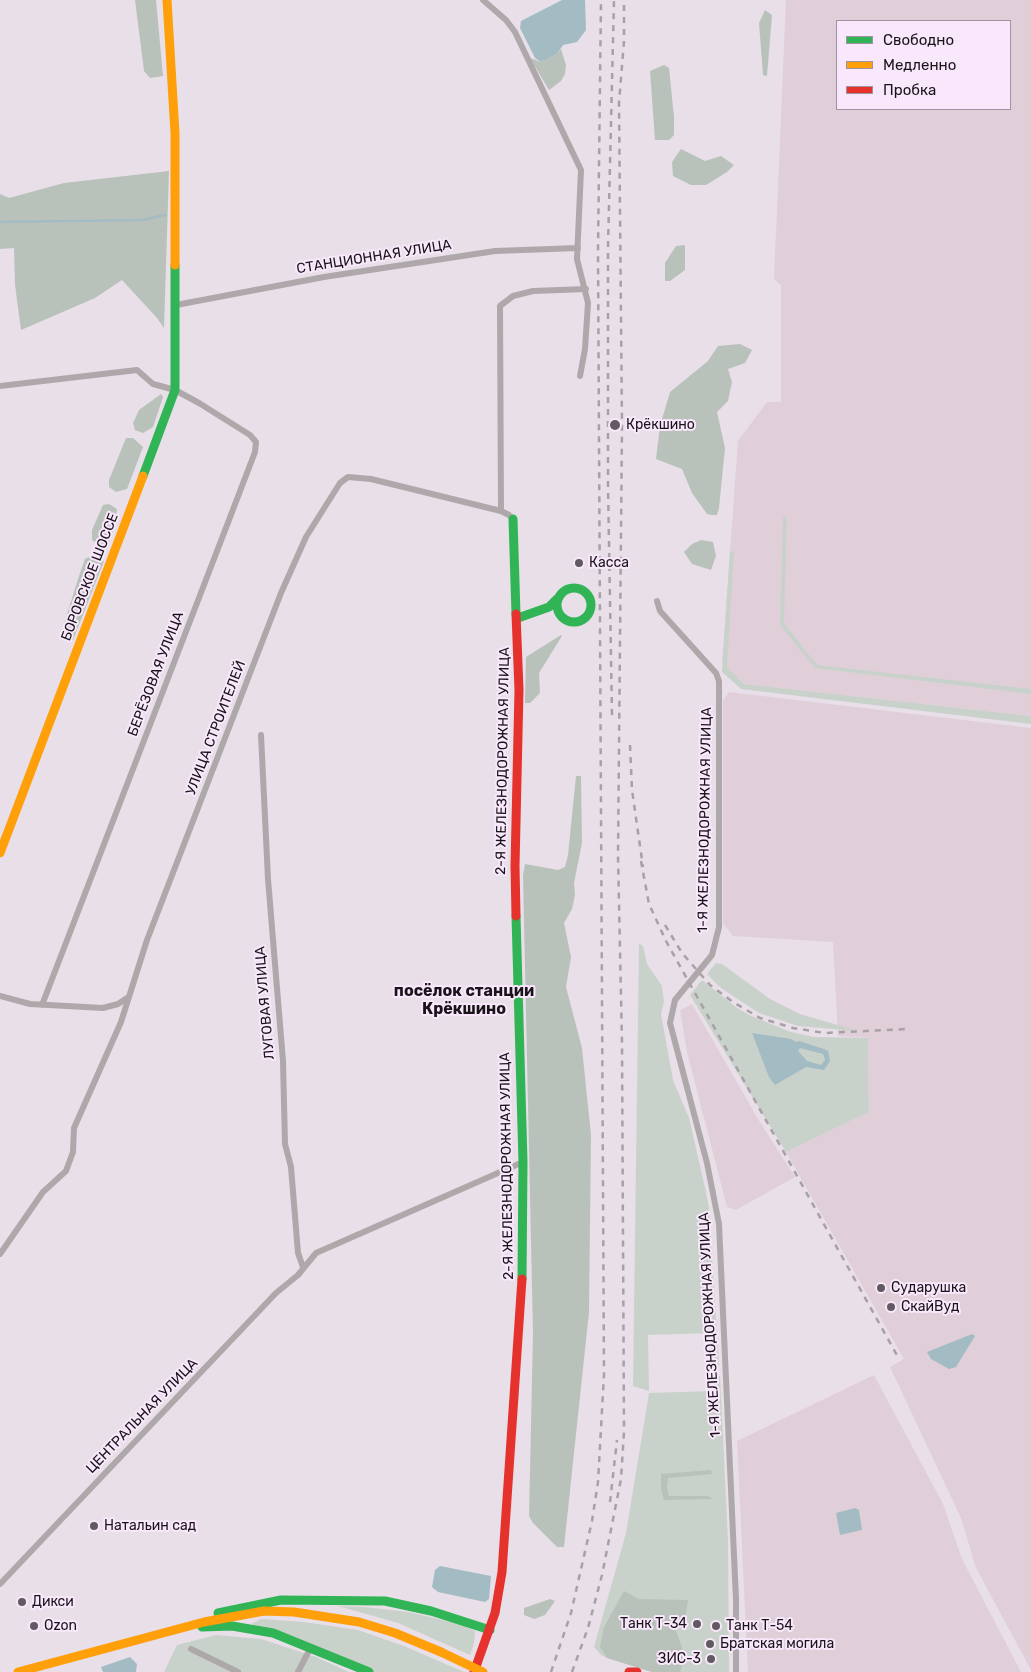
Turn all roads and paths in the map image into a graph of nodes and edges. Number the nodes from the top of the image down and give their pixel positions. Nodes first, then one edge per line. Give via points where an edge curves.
1 (167, 0) edge
2 (483, 0) edge
3 (578, 248) junction
4 (586, 289) junction
5 (176, 305) junction
6 (580, 376) dead end
7 (0, 386) edge
8 (176, 390) junction
9 (348, 477) joint
10 (501, 511) junction
11 (513, 519) joint
12 (656, 601) dead end
13 (553, 609) junction
14 (518, 618) junction
15 (261, 735) dead end
16 (0, 853) edge
17 (0, 996) edge
18 (127, 998) junction
19 (42, 1005) junction
20 (523, 1162) junction
21 (0, 1254) edge
22 (303, 1267) junction
23 (0, 1584) edge
24 (490, 1630) junction
25 (160, 1634) junction
26 (150, 1637) junction
27 (311, 1647) junction
28 (191, 1649) dead end
29 (18, 1672) edge
30 (238, 1672) edge
31 (298, 1672) edge
32 (368, 1672) edge
33 (474, 1672) edge
34 (483, 1672) edge
35 (629, 1672) edge
36 (637, 1672) edge
37 (736, 1672) edge

1 - 5 street, БОРОВСКОЕ ШОССЕ via 175,133
2 - 3 street via 515,32 581,170
3 - 4 street via 579,270
3 - 5 street, СТАНЦИОННАЯ УЛИЦА via 495,251 324,277
4 - 6 street via 585,349
4 - 10 street via 533,291 513,296 500,306
5 - 8 street, БОРОВСКОЕ ШОССЕ
7 - 8 street, БЕРЁЗОВАЯ УЛИЦА via 137,370 153,384
8 - 16 street, БОРОВСКОЕ ШОССЕ
8 - 19 street, БЕРЁЗОВАЯ УЛИЦА via 250,435 256,446
9 - 10 street, 2-Я ЖЕЛЕЗНОДОРОЖНАЯ УЛИЦА via 371,479
9 - 18 street, УЛИЦА СТРОИТЕЛЕЙ via 340,483 309,531 282,593
10 - 11 street, 2-Я ЖЕЛЕЗНОДОРОЖНАЯ УЛИЦА
11 - 14 street, 2-Я ЖЕЛЕЗНОДОРОЖНАЯ УЛИЦА
12 - 37 street, 1-Я ЖЕЛЕЗНОДОРОЖНАЯ УЛИЦА via 660,611 716,673 719,684 719,927 712,955 677,997 670,1023 707,1163 719,1224 736,1594
13 - 13 street via 564,620 574,623 588,615 591,605 588,595 576,588 563,592
13 - 14 street
14 - 20 street, 2-Я ЖЕЛЕЗНОДОРОЖНАЯ УЛИЦА via 516,866
15 - 22 street, ЛУГОВАЯ УЛИЦА via 268,879 283,1061 285,1144 291,1167 298,1252
17 - 19 street
18 - 19 street via 104,1008
18 - 21 street, УЛИЦА СТРОИТЕЛЕЙ via 121,1022 74,1128 73,1152 66,1171 43,1192
20 - 22 street, ЦЕНТРАЛЬНАЯ УЛИЦА via 322,1249
20 - 24 street, 2-Я ЖЕЛЕЗНОДОРОЖНАЯ УЛИЦА via 520,1353 502,1572
22 - 23 street, ЦЕНТРАЛЬНАЯ УЛИЦА
24 - 26 street via 386,1601 292,1599 242,1606
24 - 33 street, 2-Я ЖЕЛЕЗНОДОРОЖНАЯ УЛИЦА
25 - 26 street
25 - 27 street via 209,1626 232,1626 273,1633
25 - 34 street, bridge via 238,1614 285,1611 367,1624
26 - 29 street
27 - 31 street
27 - 32 street
28 - 30 street
35 - 36 street

